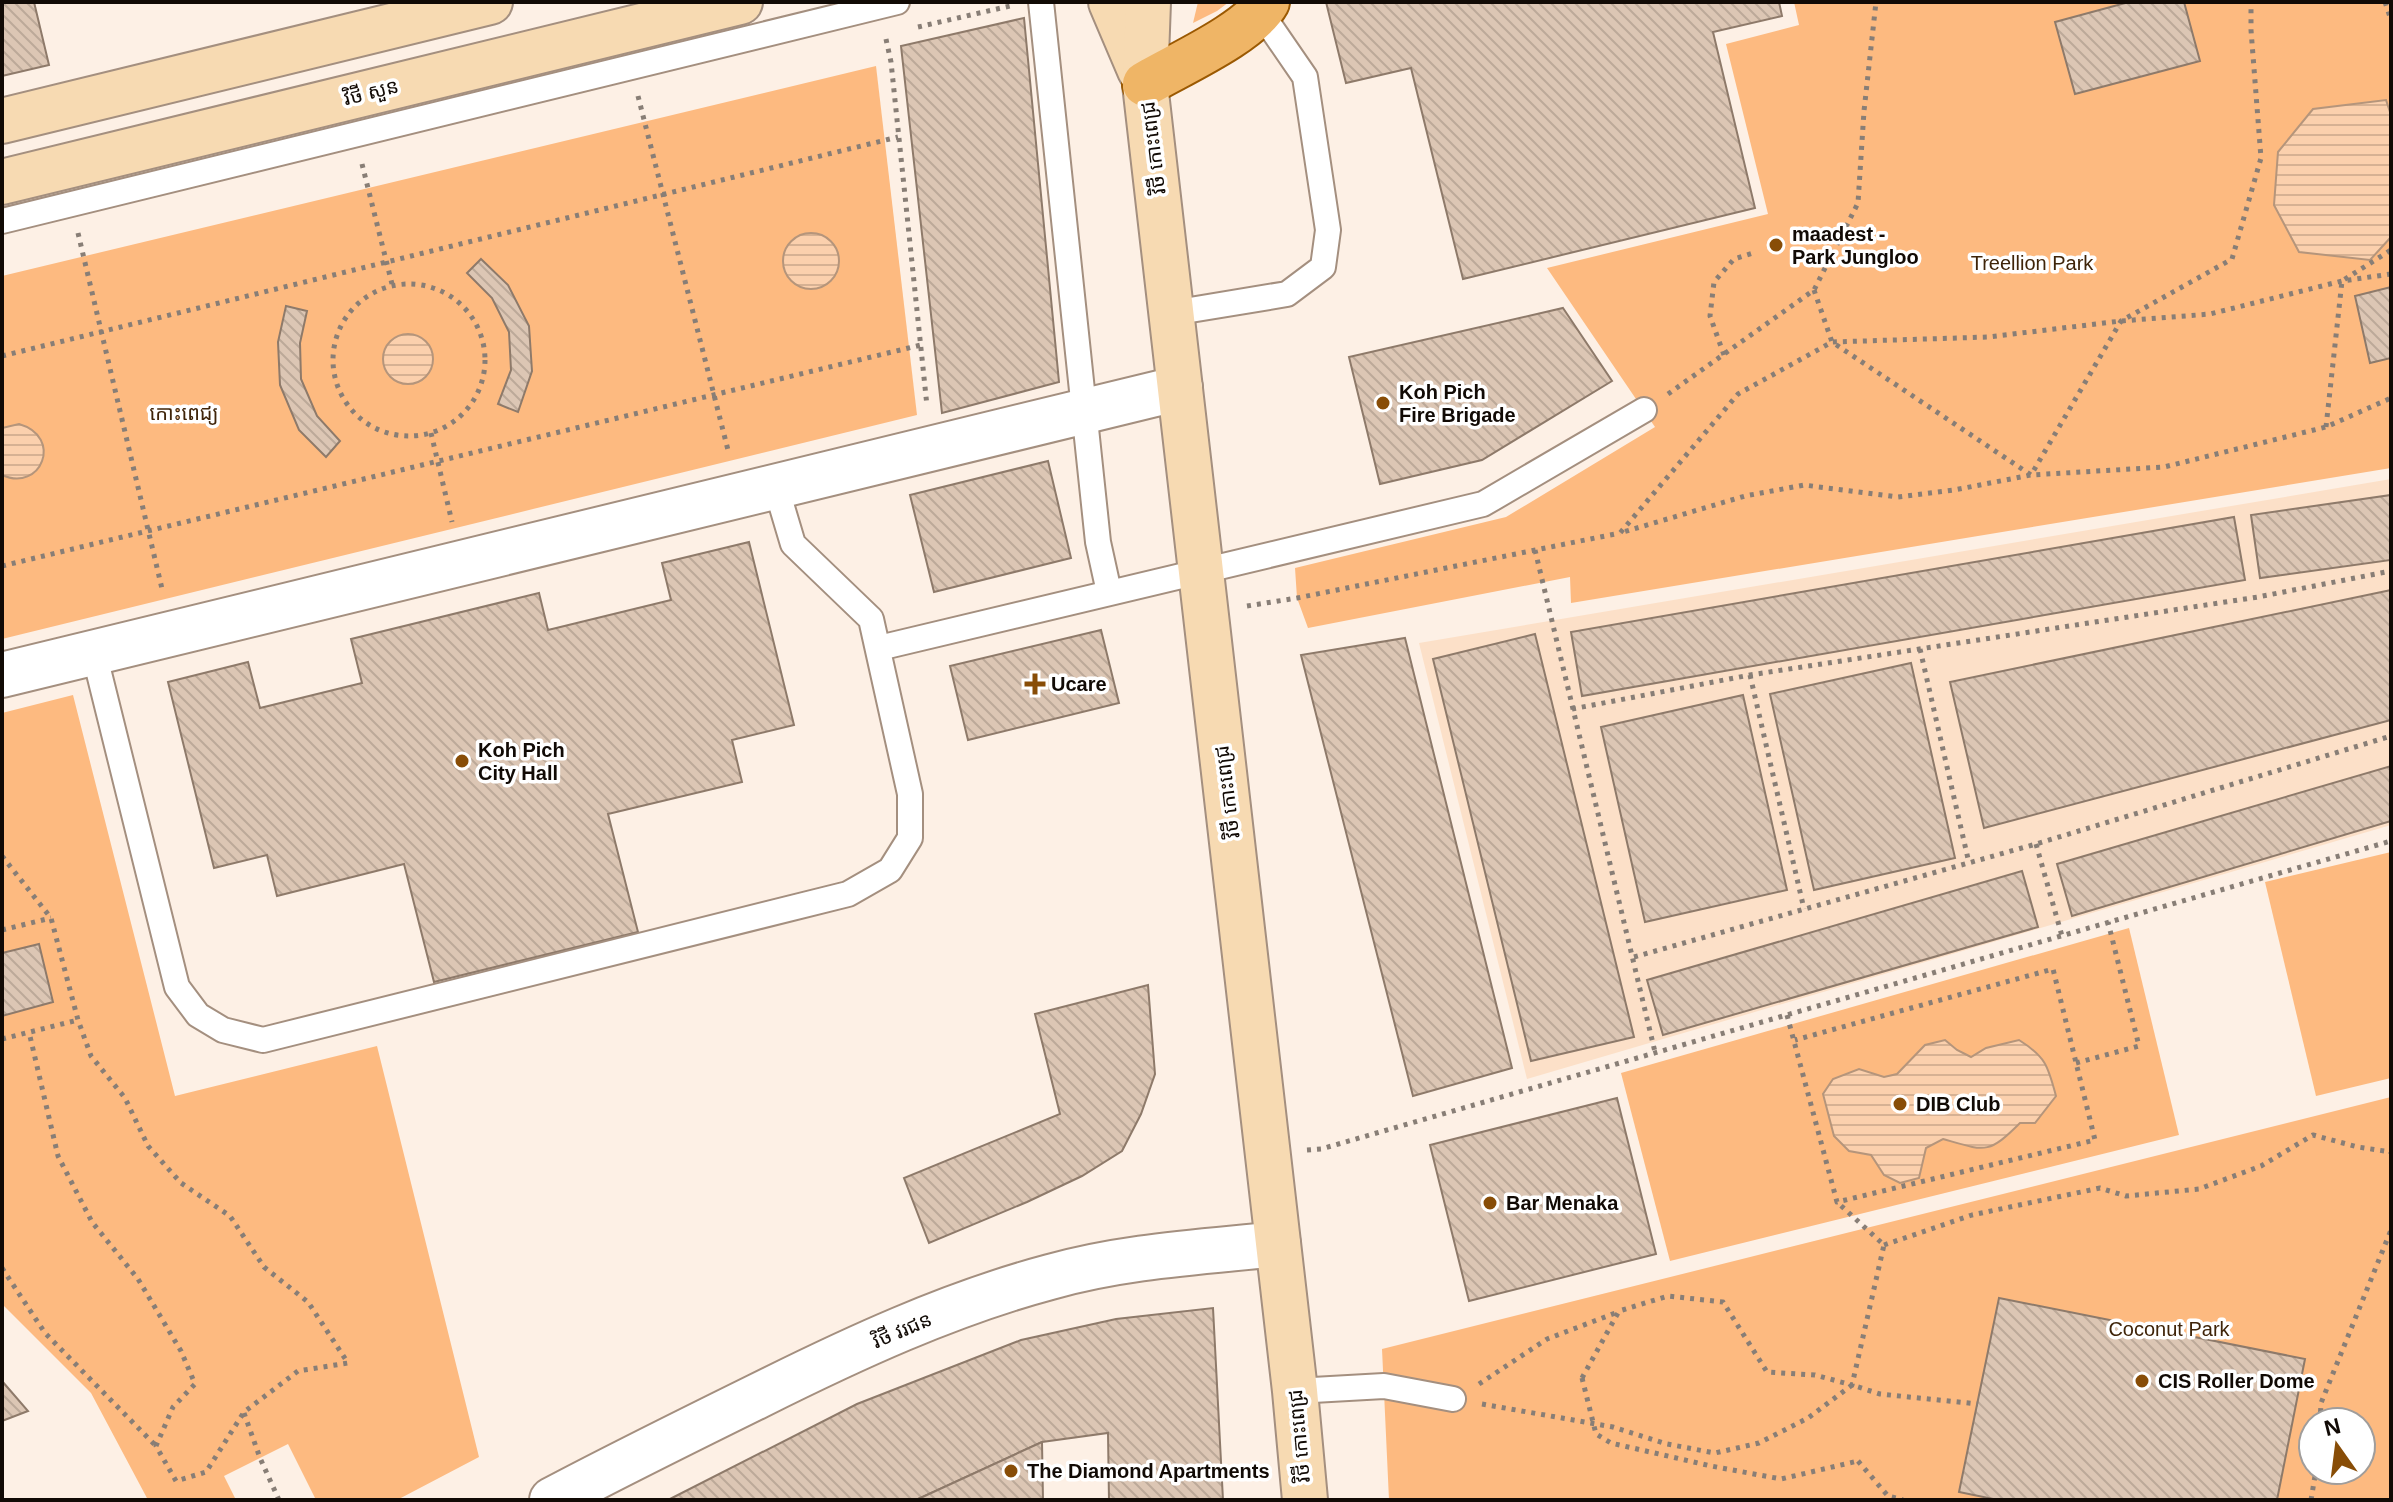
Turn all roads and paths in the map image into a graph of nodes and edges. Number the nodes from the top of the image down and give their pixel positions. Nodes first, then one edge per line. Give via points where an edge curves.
1 (490, 2) edge
2 (740, 2) edge
3 (1041, 2) edge
4 (1111, 2) edge
5 (1148, 2) edge
6 (1876, 2) edge
7 (2251, 2) edge
8 (2385, 2) edge
9 (885, 3) edge
10 (1264, 7) edge
11 (2391, 20) edge
12 (631, 68) junction
13 (1145, 84) junction
14 (2, 121) edge
15 (354, 135) junction
16 (898, 137) junction
17 (2, 182) edge
18 (664, 195) junction
19 (71, 204) junction
20 (2, 221) edge
21 (2391, 250) edge
22 (1753, 253) dead end
23 (387, 261) junction
24 (2391, 274) edge
25 (2342, 281) junction
26 (392, 284) junction
27 (1814, 290) junction
28 (1172, 313) junction
29 (2121, 321) junction
30 (101, 331) junction
31 (1832, 342) junction
32 (921, 345) junction
33 (1724, 355) junction
34 (2, 356) edge
35 (1180, 388) junction
36 (714, 395) junction
37 (2391, 398) edge
38 (1084, 410) junction
39 (1644, 410) joint
40 (2326, 427) junction
41 (431, 433) junction
42 (932, 448) junction
43 (438, 461) junction
44 (2031, 475) junction
45 (757, 492) junction
46 (149, 531) junction
47 (1620, 533) junction
48 (1535, 550) junction
49 (461, 564) junction
50 (2, 566) edge
51 (2391, 571) edge
52 (1204, 591) junction
53 (1109, 592) junction
54 (172, 634) junction
55 (879, 648) junction
56 (1920, 649) junction
57 (94, 653) junction
58 (2, 675) edge
59 (1750, 675) junction
60 (1572, 709) junction
61 (2391, 736) edge
62 (2391, 841) edge
63 (2036, 844) junction
64 (2, 856) edge
65 (1969, 863) junction
66 (1804, 909) junction
67 (51, 918) junction
68 (2108, 922) junction
69 (2, 930) edge
70 (2062, 936) junction
71 (1634, 957) junction
72 (1787, 1015) junction
73 (78, 1020) junction
74 (29, 1032) junction
75 (2, 1039) edge
76 (1795, 1040) junction
77 (1655, 1052) junction
78 (2076, 1063) junction
79 (1268, 1153) junction
80 (2391, 1154) edge
81 (1837, 1202) junction
82 (2391, 1230) edge
83 (1278, 1244) junction
84 (1884, 1245) junction
85 (2, 1268) edge
86 (1619, 1311) junction
87 (1852, 1385) junction
88 (1295, 1391) junction
89 (1453, 1399) junction
90 (1978, 1404) dead end
91 (2321, 1406) edge
92 (244, 1412) junction
93 (156, 1446) junction
94 (279, 1500) edge
95 (552, 1500) edge
96 (1305, 1500) edge
97 (1903, 1500) edge

1 - 14 main road
2 - 17 main road, វិថី សួន
3 - 38 lane
4 - 13 main road, វិថី កោះពេជ្រ
5 - 13 main road, វិថី កោះពេជ្រ
6 - 27 path via 1858,203
7 - 29 path via 2261,158 2232,259
8 - 11 path
9 - 12 lane
9 - 16 path
10 - 13 main road via 1238,31
10 - 28 lane via 1305,77 1328,230 1323,267 1287,294
12 - 15 lane
12 - 18 path
13 - 28 main road, វិថី កោះពេជ្រ
15 - 19 lane
15 - 23 path
16 - 18 path
16 - 32 path
18 - 23 path
18 - 36 path
19 - 20 lane
19 - 30 path
21 - 25 path
22 - 33 path via 1734,259 1714,282 1710,316
23 - 26 path
23 - 30 path
24 - 25 path
25 - 29 path via 2210,314
25 - 40 path
26 - 41 path via 417,283 461,303 478,325 486,351 484,377 470,407
26 - 41 path via 364,298 344,318 334,343 334,380 345,404 365,424 405,437
27 - 31 path
27 - 33 path
28 - 35 main road, វិថី កោះពេជ្រ
29 - 31 path via 1988,337
29 - 44 path
30 - 34 path
30 - 46 path
31 - 44 path
31 - 47 path via 1738,394
32 - 36 path
32 - 42 path
33 - 39 path
35 - 38 street
35 - 52 main road, វិថី កោះពេជ្រ
36 - 43 path
36 - 45 path
37 - 40 path
38 - 42 street
38 - 53 lane via 1098,542
39 - 52 lane via 1483,504
40 - 44 path via 2164,467
41 - 43 path
42 - 45 street
43 - 46 path
43 - 49 path
44 - 47 path via 1898,497 1804,485 1745,496
45 - 49 street
45 - 55 lane via 793,544 871,619
46 - 50 path
46 - 54 path
47 - 48 path
48 - 52 path via 1297,598
48 - 60 path
49 - 54 street
51 - 56 path
52 - 53 lane
52 - 79 main road, វិថី កោះពេជ្រ
53 - 55 lane
54 - 57 street
55 - 57 lane via 910,794 910,838 890,870 848,894 263,1040 223,1030 198,1015 177,987
56 - 59 path
56 - 65 path
57 - 58 street
59 - 60 path
59 - 66 path
60 - 71 path
61 - 63 path
62 - 68 path
63 - 65 path
63 - 70 path
64 - 67 path
65 - 66 path
66 - 71 path
67 - 69 path
67 - 73 path
68 - 70 path
68 - 78 path via 2139,1046
70 - 72 path
71 - 77 path
72 - 76 path
72 - 77 path
73 - 74 path
73 - 92 path via 91,1056 125,1098 148,1146 181,1183 230,1216 264,1267 308,1302 348,1363 298,1371
74 - 75 path
74 - 93 path via 58,1156 92,1222 138,1279 195,1384 173,1407
76 - 78 path via 2053,969
76 - 81 path
77 - 79 path via 1321,1149
78 - 81 path via 2095,1140
79 - 83 main road, វិថី កោះពេជ្រ
80 - 84 path via 2313,1135 2261,1166 2199,1189 2126,1196 2100,1188 1972,1215
81 - 84 path
82 - 91 path
83 - 88 main road, វិថី កោះពេជ្រ
83 - 95 street, វិថី វរជន via 1124,1261 985,1297 818,1366
84 - 87 path
85 - 93 path via 45,1333
86 - 87 path via 1668,1296 1723,1302 1767,1372 1815,1375
86 - 89 path via 1547,1339
86 - 97 path, bridge via 1582,1378 1596,1434 1611,1443 1781,1479 1858,1461 1888,1496
87 - 89 path via 1808,1418 1759,1443 1715,1453 1613,1427
87 - 90 path via 1880,1394
88 - 89 lane via 1384,1386
88 - 96 main road, វិថី កោះពេជ្រ
92 - 93 path via 206,1472 176,1481
92 - 94 path

